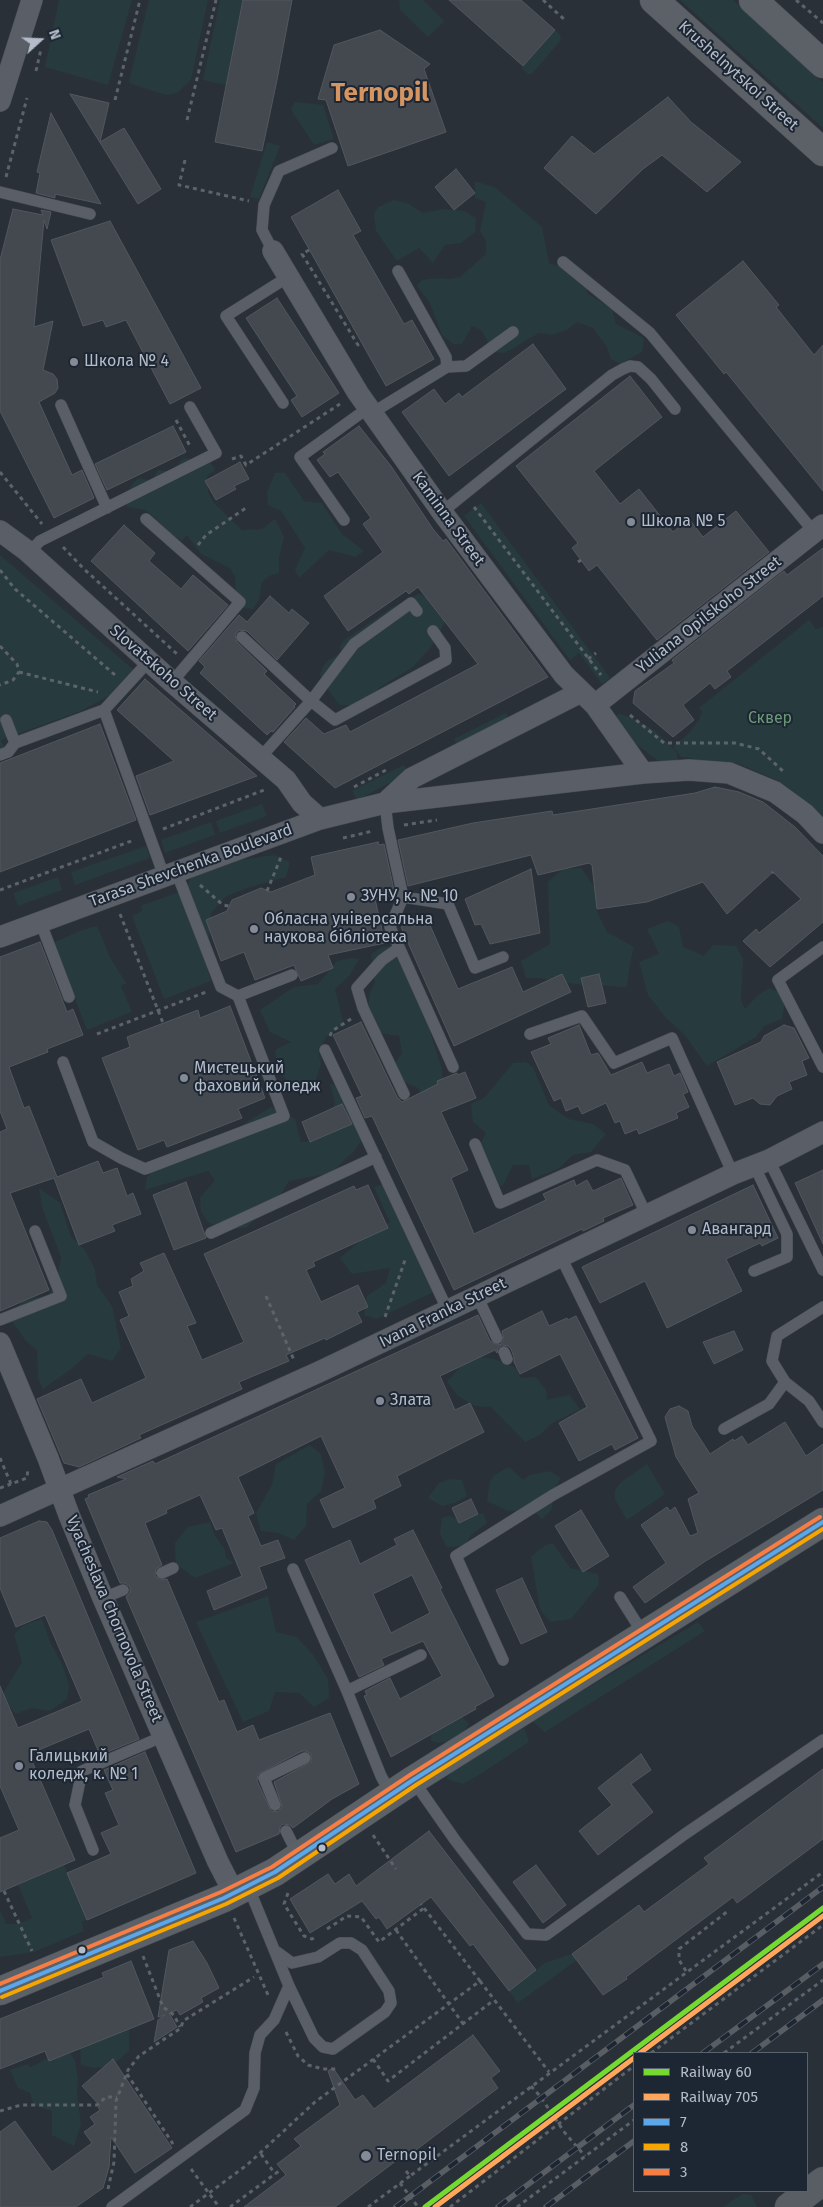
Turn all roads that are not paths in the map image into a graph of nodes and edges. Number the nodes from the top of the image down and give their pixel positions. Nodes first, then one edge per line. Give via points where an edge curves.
1 (654, 0) edge
2 (753, 0) edge
3 (29, 2) edge
4 (823, 64) edge
5 (0, 102) edge
6 (332, 148) dead end
7 (823, 152) edge
8 (1, 192) edge
9 (90, 214) dead end
10 (273, 251) joint
11 (563, 262) dead end
12 (398, 271) dead end
13 (288, 277) junction
14 (513, 332) dead end
15 (448, 366) junction
16 (283, 404) dead end
17 (366, 404) junction
18 (60, 405) dead end
19 (190, 407) dead end
20 (675, 409) dead end
21 (107, 508) junction
22 (442, 512) junction
23 (146, 520) dead end
24 (344, 520) dead end
25 (820, 528) edge
26 (0, 531) edge
27 (29, 553) junction
28 (417, 610) dead end
29 (433, 631) dead end
30 (242, 637) dead end
31 (149, 661) junction
32 (172, 682) junction
33 (588, 698) junction
34 (311, 701) junction
35 (104, 710) junction
36 (6, 720) dead end
37 (15, 743) junction
38 (0, 755) edge
39 (260, 758) junction
40 (643, 773) junction
41 (386, 803) junction
42 (320, 819) junction
43 (823, 833) edge
44 (174, 876) junction
45 (403, 897) junction
46 (40, 921) junction
47 (0, 937) edge
48 (823, 947) edge
49 (399, 948) junction
50 (503, 957) dead end
51 (292, 975) dead end
52 (238, 996) junction
53 (69, 997) dead end
54 (530, 1034) dead end
55 (325, 1050) road end
56 (63, 1062) dead end
57 (453, 1067) dead end
58 (823, 1067) edge
59 (404, 1094) dead end
60 (823, 1132) edge
61 (475, 1144) dead end
62 (376, 1157) junction
63 (762, 1163) junction
64 (733, 1174) junction
65 (647, 1216) junction
66 (35, 1231) dead end
67 (211, 1233) dead end
68 (561, 1256) junction
69 (823, 1270) edge
70 (754, 1271) dead end
71 (477, 1296) junction
72 (823, 1307) edge
73 (448, 1310) junction
74 (0, 1320) edge
75 (497, 1338) dead end
76 (0, 1343) edge
77 (785, 1382) junction
78 (823, 1422) edge
79 (724, 1429) dead end
80 (60, 1490) junction
81 (0, 1516) edge
82 (823, 1522) edge
83 (173, 1568) dead end
84 (293, 1569) dead end
85 (162, 1573) dead end
86 (123, 1590) dead end
87 (620, 1597) dead end
88 (103, 1598) junction
89 (644, 1635) junction
90 (421, 1655) dead end
91 (502, 1660) dead end
92 (346, 1691) junction
93 (164, 1736) junction
94 (823, 1740) edge
95 (305, 1758) dead end
96 (402, 1787) junction
97 (275, 1805) dead end
98 (286, 1831) dead end
99 (93, 1850) dead end
100 (298, 1855) junction
101 (241, 1890) junction
102 (277, 1952) junction
103 (289, 1986) junction
104 (0, 1992) edge
105 (823, 2181) edge
106 (112, 2207) edge
107 (789, 2207) edge

1 - 7 main road, Krushelnytskoi Street
2 - 4 main road
3 - 5 street
6 - 10 lane via 279,171 264,205 262,230
8 - 9 lane
10 - 13 street, Kaminna Street
11 - 25 lane via 650,332
12 - 15 lane
13 - 16 lane via 226,316
13 - 17 street, Kaminna Street
14 - 15 lane via 466,366
15 - 17 lane
17 - 22 street, Kaminna Street
17 - 24 lane via 300,457
18 - 21 lane
19 - 21 lane via 216,453
20 - 22 lane via 638,368 630,366 623,369
21 - 27 lane via 40,541
22 - 33 street, Kaminna Street via 564,675
23 - 32 lane via 240,602
25 - 33 street, Yuliana Opilskoho Street
26 - 27 street, Slovatskoho Street
27 - 31 street, Slovatskoho Street
28 - 34 lane via 411,603 354,644
29 - 34 lane via 445,648 446,660 335,720
30 - 34 lane
31 - 32 street, Slovatskoho Street
31 - 35 lane
32 - 39 street, Slovatskoho Street
33 - 40 street, Kaminna Street
33 - 41 street via 412,778
34 - 39 lane
35 - 37 lane
35 - 44 lane
36 - 37 lane
37 - 38 lane via 8,752
39 - 42 street, Slovatskoho Street via 286,780
40 - 41 street, Tarasa Shevchenka Boulevard
40 - 43 street, Tarasa Shevchenka Boulevard via 689,770 729,773 775,792 805,814
41 - 42 street, Tarasa Shevchenka Boulevard
41 - 45 lane
42 - 44 street, Tarasa Shevchenka Boulevard
44 - 46 street, Tarasa Shevchenka Boulevard
44 - 52 lane via 220,987
45 - 49 lane via 390,927
45 - 50 lane via 448,904 475,968
46 - 47 street, Tarasa Shevchenka Boulevard
46 - 53 lane
48 - 58 lane via 778,980
49 - 57 lane
49 - 59 lane via 382,960 357,988
51 - 52 lane
52 - 56 lane via 284,1116 145,1169 93,1142
54 - 64 lane via 582,1016 614,1063 672,1038
55 - 62 lane
60 - 63 street, Ivana Franka Street
61 - 65 lane via 500,1204 597,1160 625,1170
62 - 67 lane
62 - 73 lane
63 - 64 street, Ivana Franka Street
63 - 69 lane
63 - 70 lane via 787,1234 787,1257
64 - 65 street, Ivana Franka Street
65 - 68 street, Ivana Franka Street
66 - 74 lane via 62,1296
68 - 71 street, Ivana Franka Street
68 - 91 lane via 651,1441 456,1556
71 - 73 street, Ivana Franka Street
71 - 75 lane
72 - 77 lane via 777,1336 772,1361
73 - 80 street, Ivana Franka Street
76 - 80 street, Vyacheslava Chornovola Street
77 - 78 lane via 810,1401
77 - 79 lane via 769,1404
80 - 81 street, Ivana Franka Street
80 - 88 street, Vyacheslava Chornovola Street
82 - 89 main road
83 - 85 lane
84 - 92 lane
86 - 88 lane
87 - 89 lane
88 - 93 street, Vyacheslava Chornovola Street
89 - 96 main road
90 - 92 lane
92 - 96 lane via 381,1776
93 - 99 lane via 82,1771 74,1805
93 - 101 street, Vyacheslava Chornovola Street via 218,1862
94 - 96 lane via 546,1934 527,1934 455,1840
95 - 97 lane via 264,1778
96 - 100 main road
98 - 100 lane
100 - 101 main road
101 - 102 lane
101 - 104 main road
102 - 103 lane
102 - 103 lane via 292,1963 318,1958 340,1943 351,1943 362,1950 389,1991 391,2003 385,2012 333,2049 323,2047 314,2038
103 - 106 lane via 274,2020 260,2035 255,2053 254,2088 245,2110
105 - 107 main road

